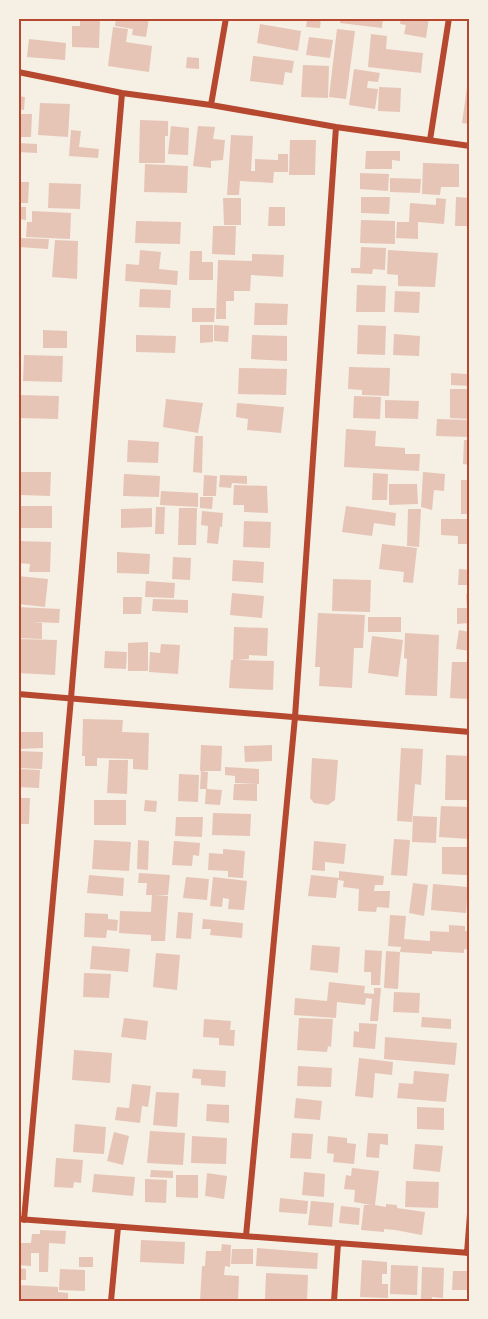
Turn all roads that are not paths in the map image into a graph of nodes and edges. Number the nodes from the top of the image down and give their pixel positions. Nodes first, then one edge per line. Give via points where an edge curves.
1 (226, 18) edge
2 (449, 18) edge
3 (18, 72) edge
4 (122, 93) junction
5 (211, 105) junction
6 (336, 127) junction
7 (430, 140) junction
8 (470, 146) edge
9 (18, 694) edge
10 (71, 698) junction
11 (295, 717) junction
12 (470, 732) edge
13 (470, 1214) edge
14 (21, 1220) edge
15 (118, 1227) junction
16 (246, 1236) junction
17 (338, 1243) junction
18 (468, 1253) edge
19 (111, 1301) edge
20 (334, 1301) edge

1 - 5 street
2 - 7 street
3 - 4 street
4 - 5 street
4 - 10 street
5 - 6 street
6 - 7 street
6 - 11 street
7 - 8 street
9 - 10 street
10 - 11 street
10 - 14 street
11 - 12 street
11 - 16 street
13 - 18 street
14 - 15 street
15 - 16 street
15 - 19 street
16 - 17 street
17 - 18 street
17 - 20 street

